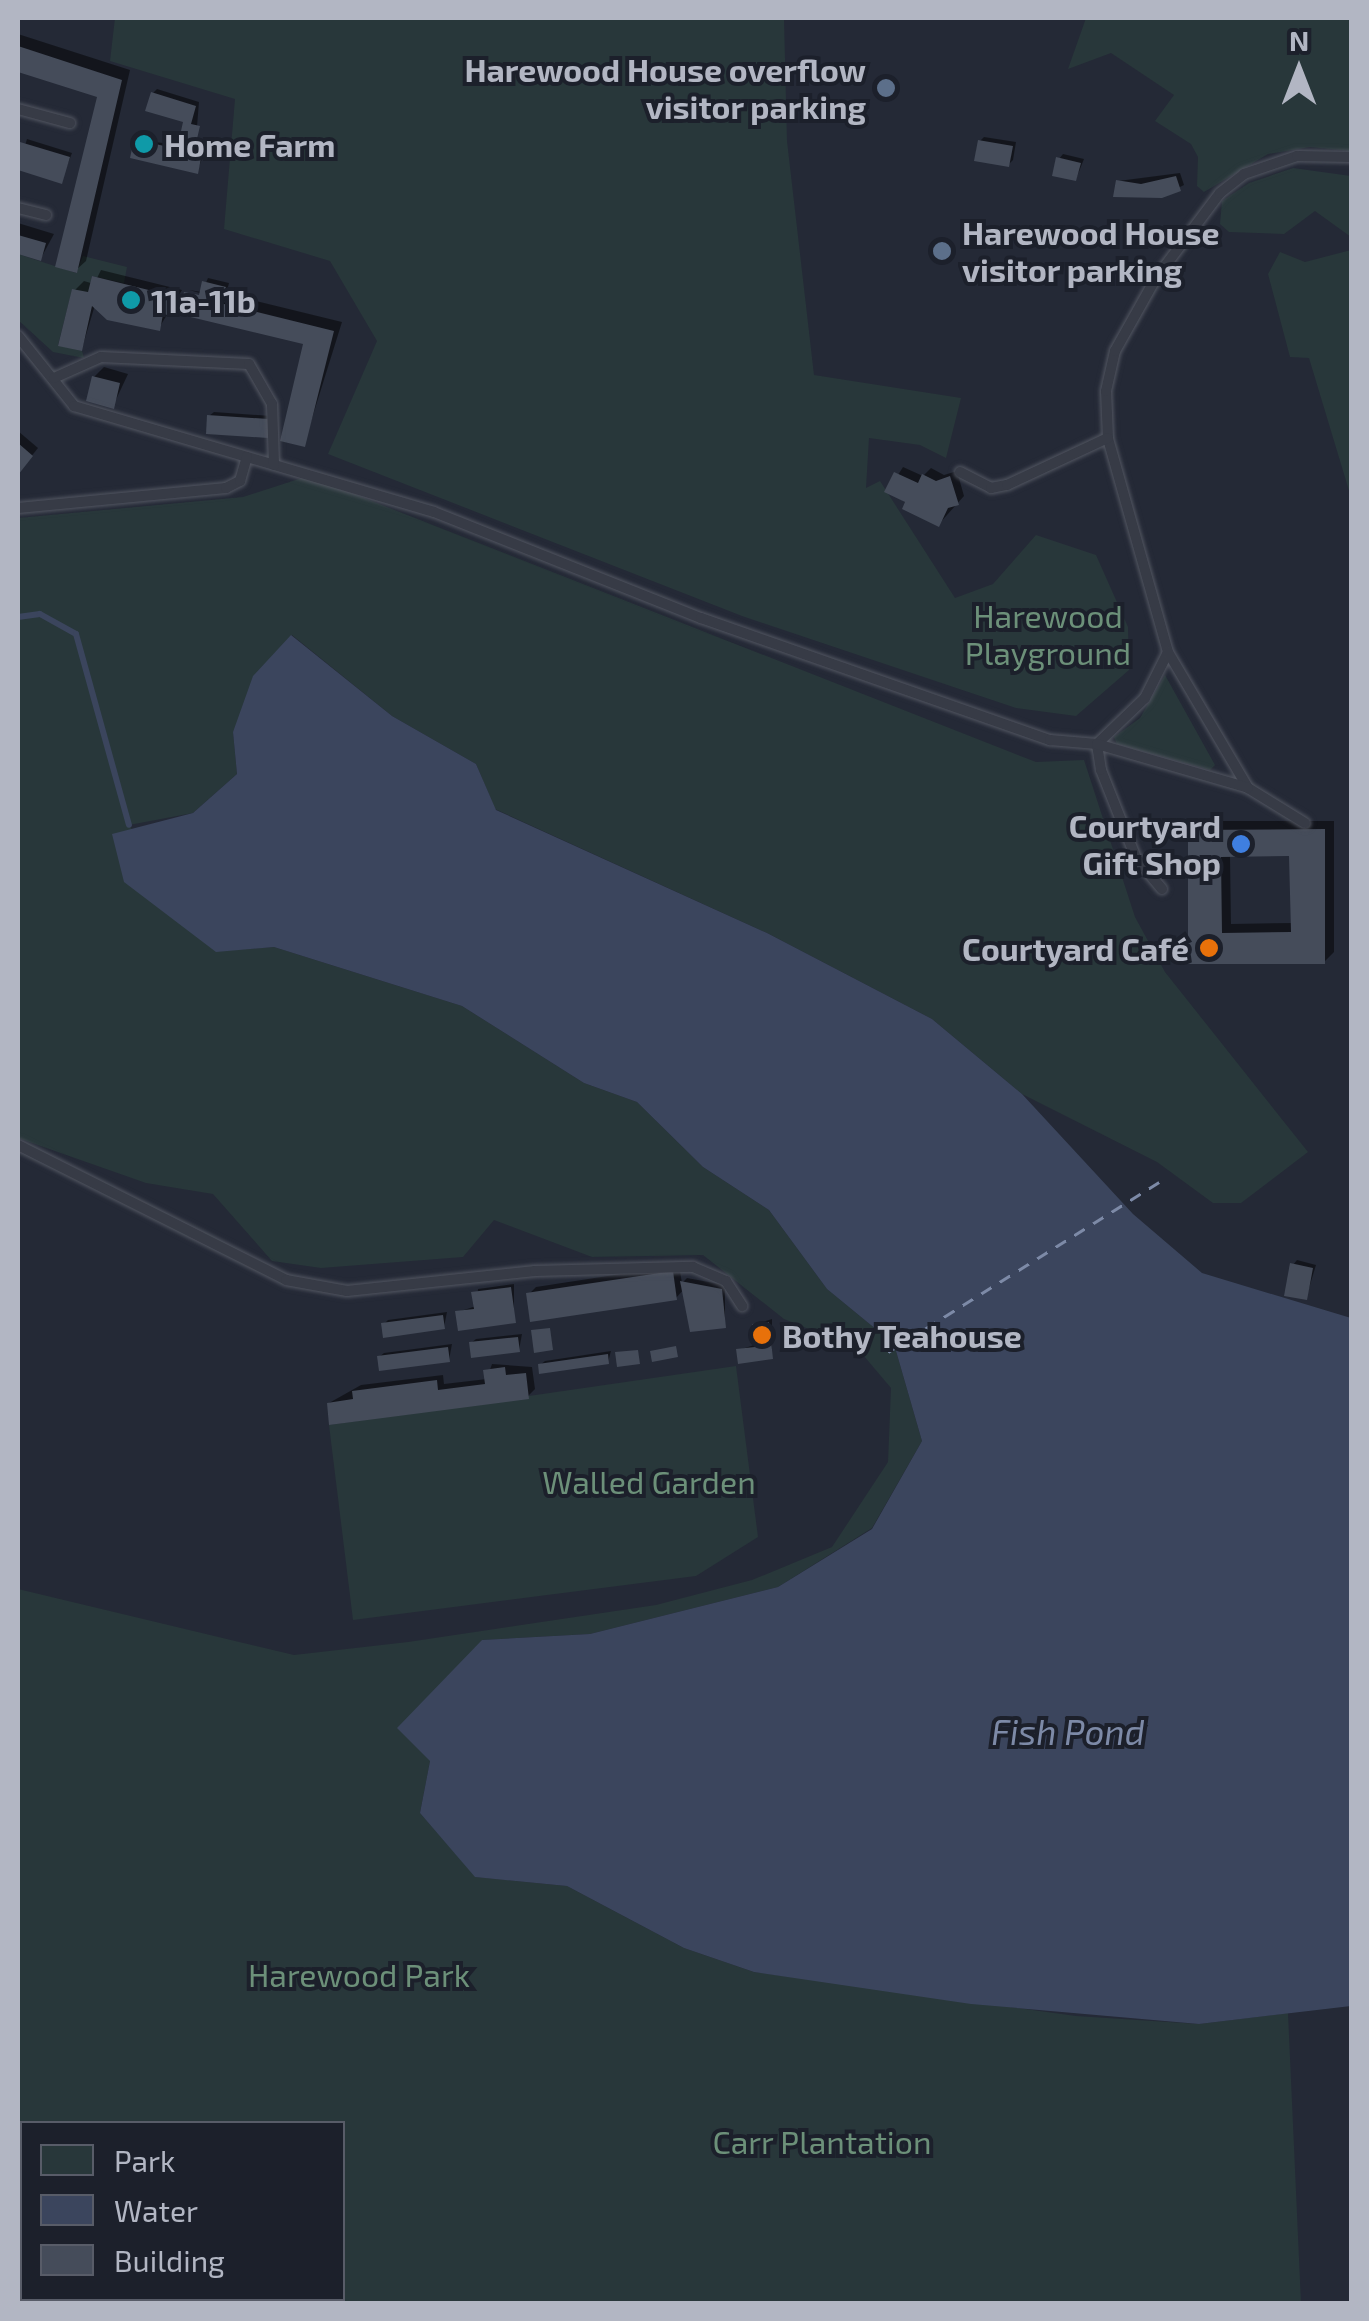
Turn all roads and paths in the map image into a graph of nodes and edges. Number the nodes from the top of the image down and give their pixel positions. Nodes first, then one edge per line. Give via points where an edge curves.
1 (18, 109) edge
2 (70, 123) dead end
3 (1352, 161) edge
4 (18, 208) edge
5 (46, 215) dead end
6 (18, 336) edge
7 (54, 378) junction
8 (1108, 438) junction
9 (247, 457) junction
10 (274, 466) junction
11 (960, 472) dead end
12 (18, 508) edge
13 (1168, 652) junction
14 (1097, 744) junction
15 (1248, 788) junction
16 (1305, 822) dead end
17 (1162, 890) dead end
18 (18, 1145) edge
19 (742, 1306) dead end

1 - 2 lane
3 - 8 lane via 1297,156 1244,174 1191,229 1116,351 1106,391
4 - 5 lane
6 - 7 lane
7 - 9 lane via 74,406
7 - 10 lane via 101,357 249,364 272,404
8 - 11 lane via 1007,486 991,488
8 - 13 lane
9 - 10 lane
9 - 12 lane via 240,481 226,488
10 - 14 lane via 434,512 701,618 1050,740
13 - 14 lane via 1144,698
13 - 15 lane
14 - 15 lane
14 - 17 lane via 1100,770 1136,858
15 - 16 lane
18 - 19 lane via 286,1280 364,1290 536,1272 693,1267 726,1281

